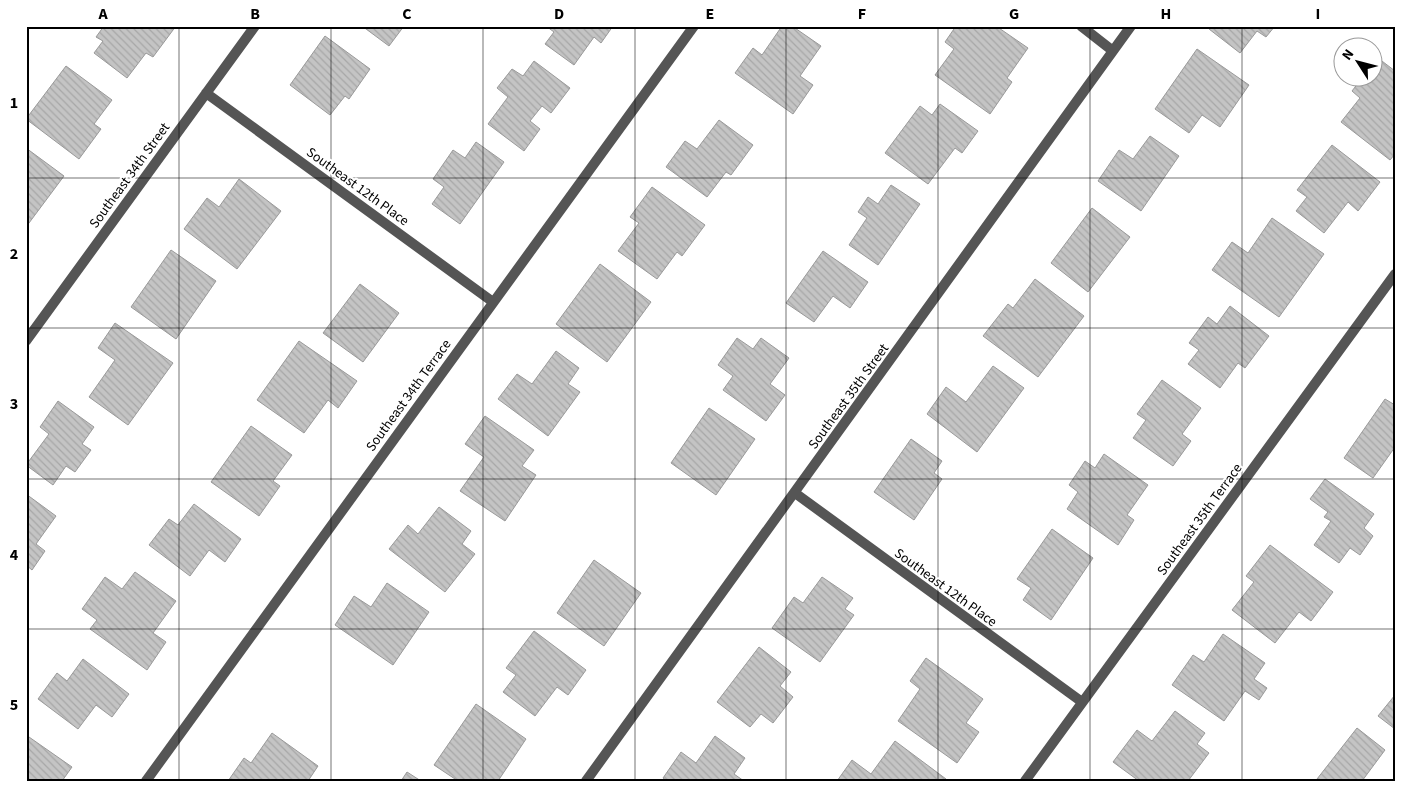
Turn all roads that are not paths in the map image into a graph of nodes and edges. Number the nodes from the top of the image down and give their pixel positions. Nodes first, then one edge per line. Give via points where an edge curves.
1 (255, 26) edge
2 (694, 26) edge
3 (1081, 26) edge
4 (1132, 26) edge
5 (1113, 51) junction
6 (206, 93) junction
7 (1395, 274) edge
8 (493, 302) junction
9 (26, 341) edge
10 (795, 493) junction
11 (1082, 702) junction
12 (146, 781) edge
13 (586, 781) edge
14 (1025, 781) edge

1 - 6 street, Southeast 34th Street
2 - 8 street, Southeast 34th Terrace
3 - 5 street
4 - 5 street, Southeast 35th Street
5 - 10 street, Southeast 35th Street
6 - 8 street, Southeast 12th Place
6 - 9 street, Southeast 34th Street
7 - 11 street, Southeast 35th Terrace
8 - 12 street, Southeast 34th Terrace
10 - 11 street, Southeast 12th Place
10 - 13 street, Southeast 35th Street
11 - 14 street, Southeast 35th Terrace

